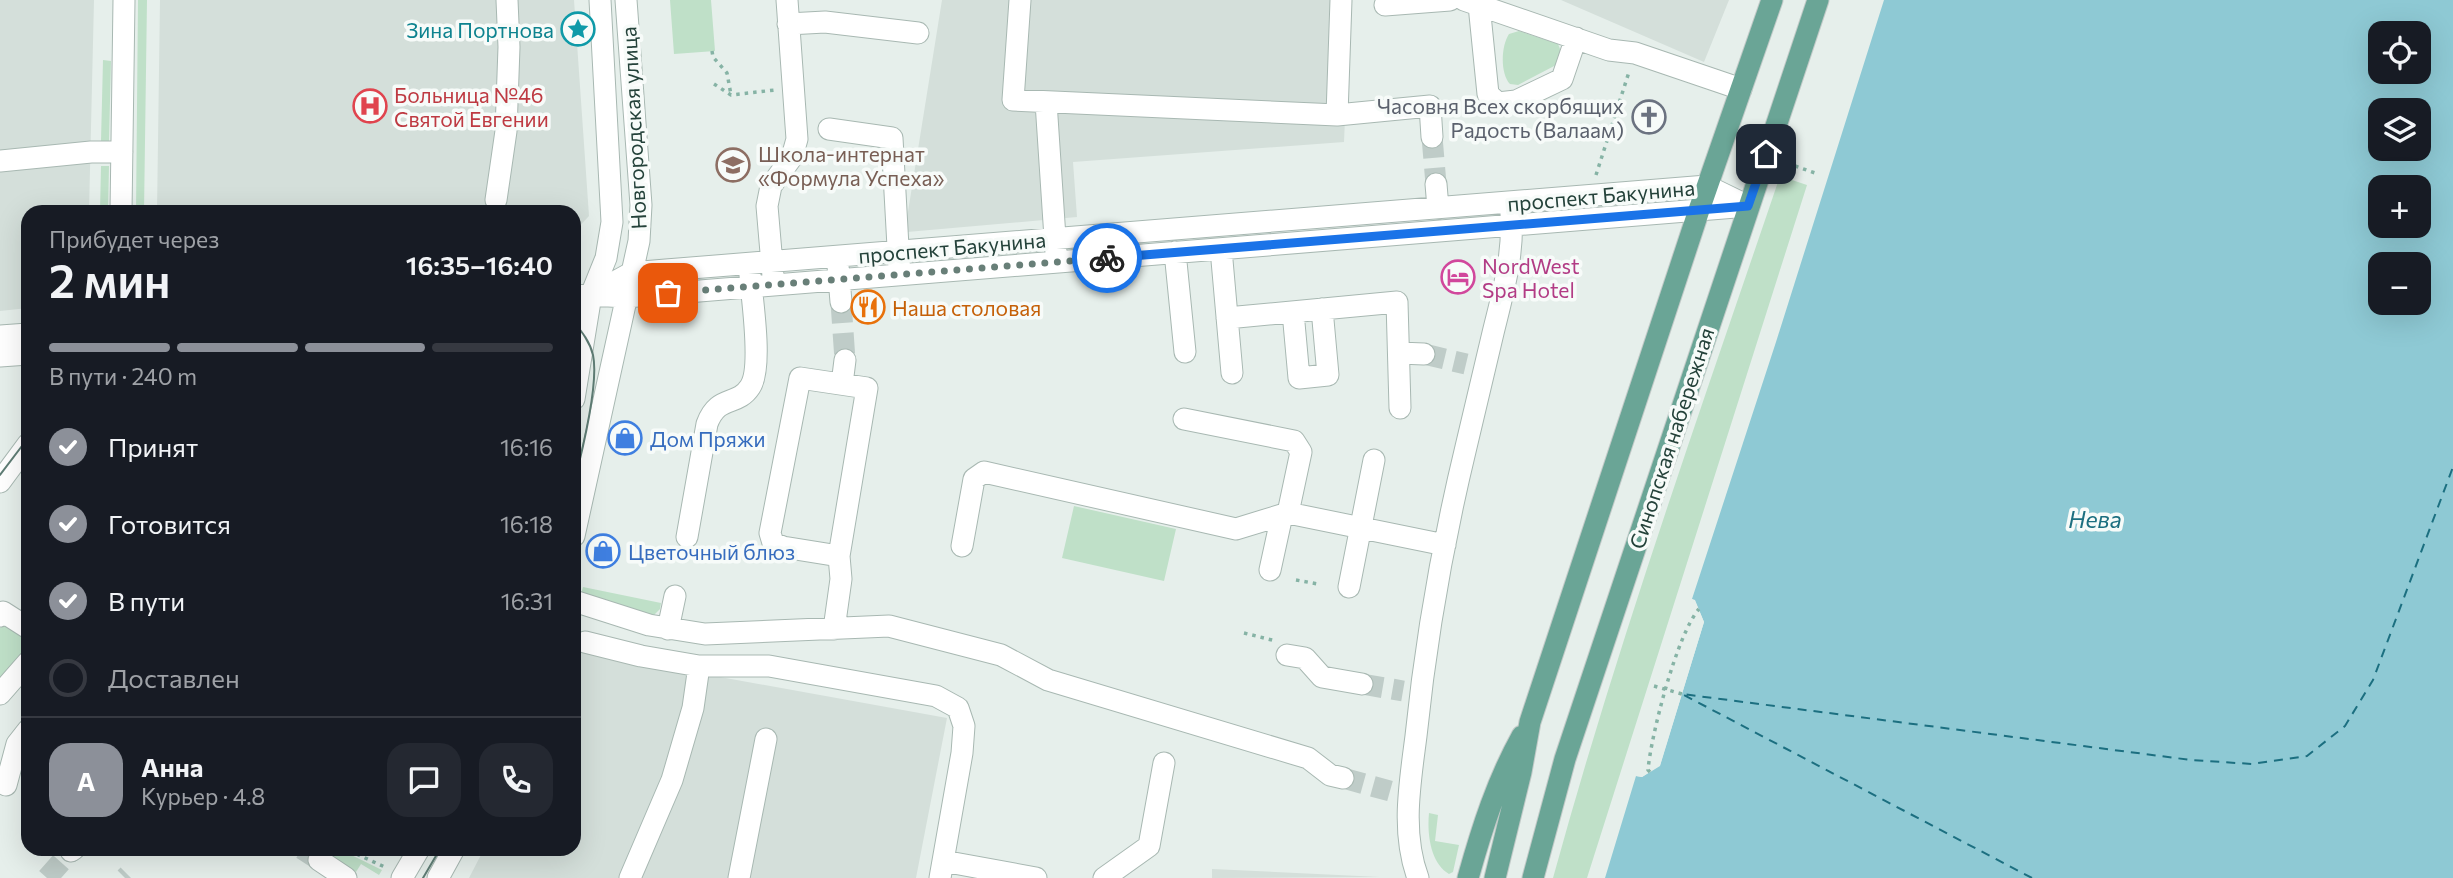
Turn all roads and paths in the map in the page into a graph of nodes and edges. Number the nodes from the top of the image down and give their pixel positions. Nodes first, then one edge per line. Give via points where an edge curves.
1 (124, 0) edge
2 (507, 0) edge
3 (600, 0) edge
4 (626, 0) edge
5 (787, 0) edge
6 (1020, 0) edge
7 (1341, 0) edge
8 (1450, 0) edge
9 (1772, 0) edge
10 (1818, 0) edge
11 (1472, 3) edge
12 (1385, 5) dead end
13 (789, 24) junction
14 (918, 33) dead end
15 (1576, 38) junction
16 (712, 51) dead end
17 (1634, 53) junction
18 (714, 84) dead end
19 (794, 89) junction
20 (1741, 89) junction
21 (731, 95) junction
22 (1046, 102) junction
23 (1337, 116) junction
24 (829, 129) dead end
25 (1432, 137) tunnel mouth
26 (122, 152) junction
27 (0, 161) edge
28 (1795, 166) dead end
29 (1818, 174) dead end
30 (1594, 180) dead end
31 (1436, 184) tunnel mouth
32 (1707, 186) junction
33 (496, 200) dead end
34 (1510, 202) junction
35 (121, 205) edge
36 (1748, 206) junction
37 (1438, 208) junction
38 (1699, 210) junction
39 (1512, 225) junction
40 (1055, 239) junction
41 (1221, 249) junction
42 (898, 251) junction
43 (1175, 252) junction
44 (837, 256) junction
45 (772, 261) junction
46 (1056, 262) junction
47 (749, 263) junction
48 (631, 273) junction
49 (900, 274) junction
50 (839, 279) junction
51 (774, 285) junction
52 (751, 286) junction
53 (582, 295) edge
54 (626, 297) junction
55 (841, 302) tunnel mouth
56 (1322, 309) junction
57 (1293, 312) junction
58 (1227, 318) junction
59 (21, 334) edge
60 (0, 336) edge
61 (1185, 352) dead end
62 (1399, 353) junction
63 (21, 354) edge
64 (1424, 354) tunnel mouth
65 (0, 356) edge
66 (845, 359) tunnel mouth
67 (1232, 373) dead end
68 (842, 384) junction
69 (1400, 408) dead end
70 (1184, 419) dead end
71 (21, 458) edge
72 (1374, 460) dead end
73 (0, 482) edge
74 (581, 504) edge
75 (1285, 514) junction
76 (1360, 528) junction
77 (687, 537) dead end
78 (962, 545) dead end
79 (1444, 545) junction
80 (839, 556) junction
81 (1270, 570) dead end
82 (1296, 580) dead end
83 (1318, 584) dead end
84 (1349, 587) dead end
85 (682, 597) dead end
86 (581, 603) edge
87 (1699, 610) dead end
88 (0, 616) edge
89 (21, 624) edge
90 (666, 629) junction
91 (834, 629) junction
92 (1244, 633) dead end
93 (585, 642) dead end
94 (1287, 655) joint
95 (641, 656) junction
96 (699, 666) junction
97 (21, 670) edge
98 (1362, 684) tunnel mouth
99 (1654, 686) dead end
100 (1667, 690) junction
101 (0, 694) edge
102 (1682, 694) dead end
103 (1530, 722) junction
104 (21, 738) edge
105 (766, 739) dead end
106 (1164, 764) dead end
107 (1650, 772) dead end
108 (1343, 778) tunnel mouth
109 (6, 785) dead end
110 (360, 856) edge
111 (412, 856) edge
112 (450, 856) edge
113 (319, 860) tunnel mouth
114 (941, 869) edge
115 (1415, 871) edge
116 (395, 874) edge
117 (346, 878) edge
118 (438, 878) edge
119 (630, 878) edge
120 (739, 878) edge
121 (1036, 878) edge
122 (1104, 878) edge
123 (1468, 878) edge
124 (1494, 878) edge
125 (1533, 878) edge

1 - 26 street
2 - 33 street via 506,131
3 - 53 street, Новгородская улица via 613,214 606,258
4 - 48 street, Новгородская улица via 640,205 639,241
5 - 13 street
6 - 22 street via 1013,100
7 - 23 street
8 - 12 street
9 - 20 main road
10 - 36 main road, Синопская набережная
11 - 15 street
11 - 15 street via 1488,94 1498,103 1516,101 1562,79
13 - 14 street via 825,22
13 - 19 street
15 - 17 street
16 - 21 path via 727,73
17 - 20 street
17 - 30 path
18 - 21 path
19 - 21 path
19 - 45 street via 797,139 792,157 771,186 767,206
20 - 32 main road
22 - 23 street
22 - 40 street
23 - 25 street via 1430,106
24 - 42 street via 892,138
26 - 27 street
26 - 35 street
28 - 29 path
31 - 37 street
32 - 34 street, проспект Бакунина
32 - 36 street, проспект Бакунина
32 - 38 main road
34 - 37 street, проспект Бакунина
34 - 39 street
36 - 38 street, проспект Бакунина
36 - 125 main road, Синопская набережная via 1565,759
37 - 40 street, проспект Бакунина
38 - 39 street, проспект Бакунина
38 - 103 main road
39 - 41 street, проспект Бакунина
39 - 79 street via 1511,258 1475,367
40 - 42 street, проспект Бакунина
40 - 46 street
41 - 43 street, проспект Бакунина
41 - 58 street
42 - 44 street, проспект Бакунина
42 - 49 street
43 - 46 street, проспект Бакунина
43 - 61 street
44 - 45 street, проспект Бакунина
44 - 50 street
45 - 47 street, проспект Бакунина
45 - 51 street
46 - 49 street, проспект Бакунина
47 - 48 street, проспект Бакунина
47 - 52 street
48 - 53 street, проспект Бакунина
48 - 54 street, Новгородская улица
49 - 50 street, проспект Бакунина
50 - 51 street, проспект Бакунина
50 - 55 street
51 - 52 street, проспект Бакунина
52 - 54 street, проспект Бакунина
52 - 77 street via 755,374 740,396 712,411
53 - 54 street, проспект Бакунина
54 - 74 street, Новгородская улица
56 - 57 street
56 - 57 street via 1328,375 1299,378
56 - 62 street via 1397,303
57 - 58 street
58 - 67 street
59 - 60 street
62 - 64 street
62 - 69 street
63 - 65 street
66 - 68 street
68 - 80 street via 867,388
68 - 80 street via 800,379 770,533 773,543 783,547
70 - 75 street via 1294,441 1301,452
71 - 73 street
72 - 76 street
75 - 76 street
75 - 78 street via 1236,530 984,472 974,479
75 - 81 street
76 - 79 street
76 - 84 street
79 - 115 street via 1411,692 1400,792
80 - 91 street via 841,579
82 - 83 path
85 - 90 street
86 - 90 street
87 - 100 path via 1682,640
88 - 89 street via 2,612
90 - 91 street via 705,634
90 - 95 street
91 - 108 street via 889,626 1001,655 1048,680 1308,758
92 - 94 path via 1282,642
93 - 95 street
94 - 98 street via 1305,658 1322,677
95 - 96 street
96 - 114 street via 769,666 936,696 958,708 964,726
96 - 119 street via 693,708 672,780
97 - 101 street
99 - 100 path
100 - 102 path
100 - 107 path via 1650,746
103 - 123 main road via 1504,767
103 - 124 main road
104 - 109 street
105 - 120 street
106 - 122 street via 1149,846
110 - 116 path
111 - 116 street
112 - 118 street
113 - 117 street
114 - 121 street

